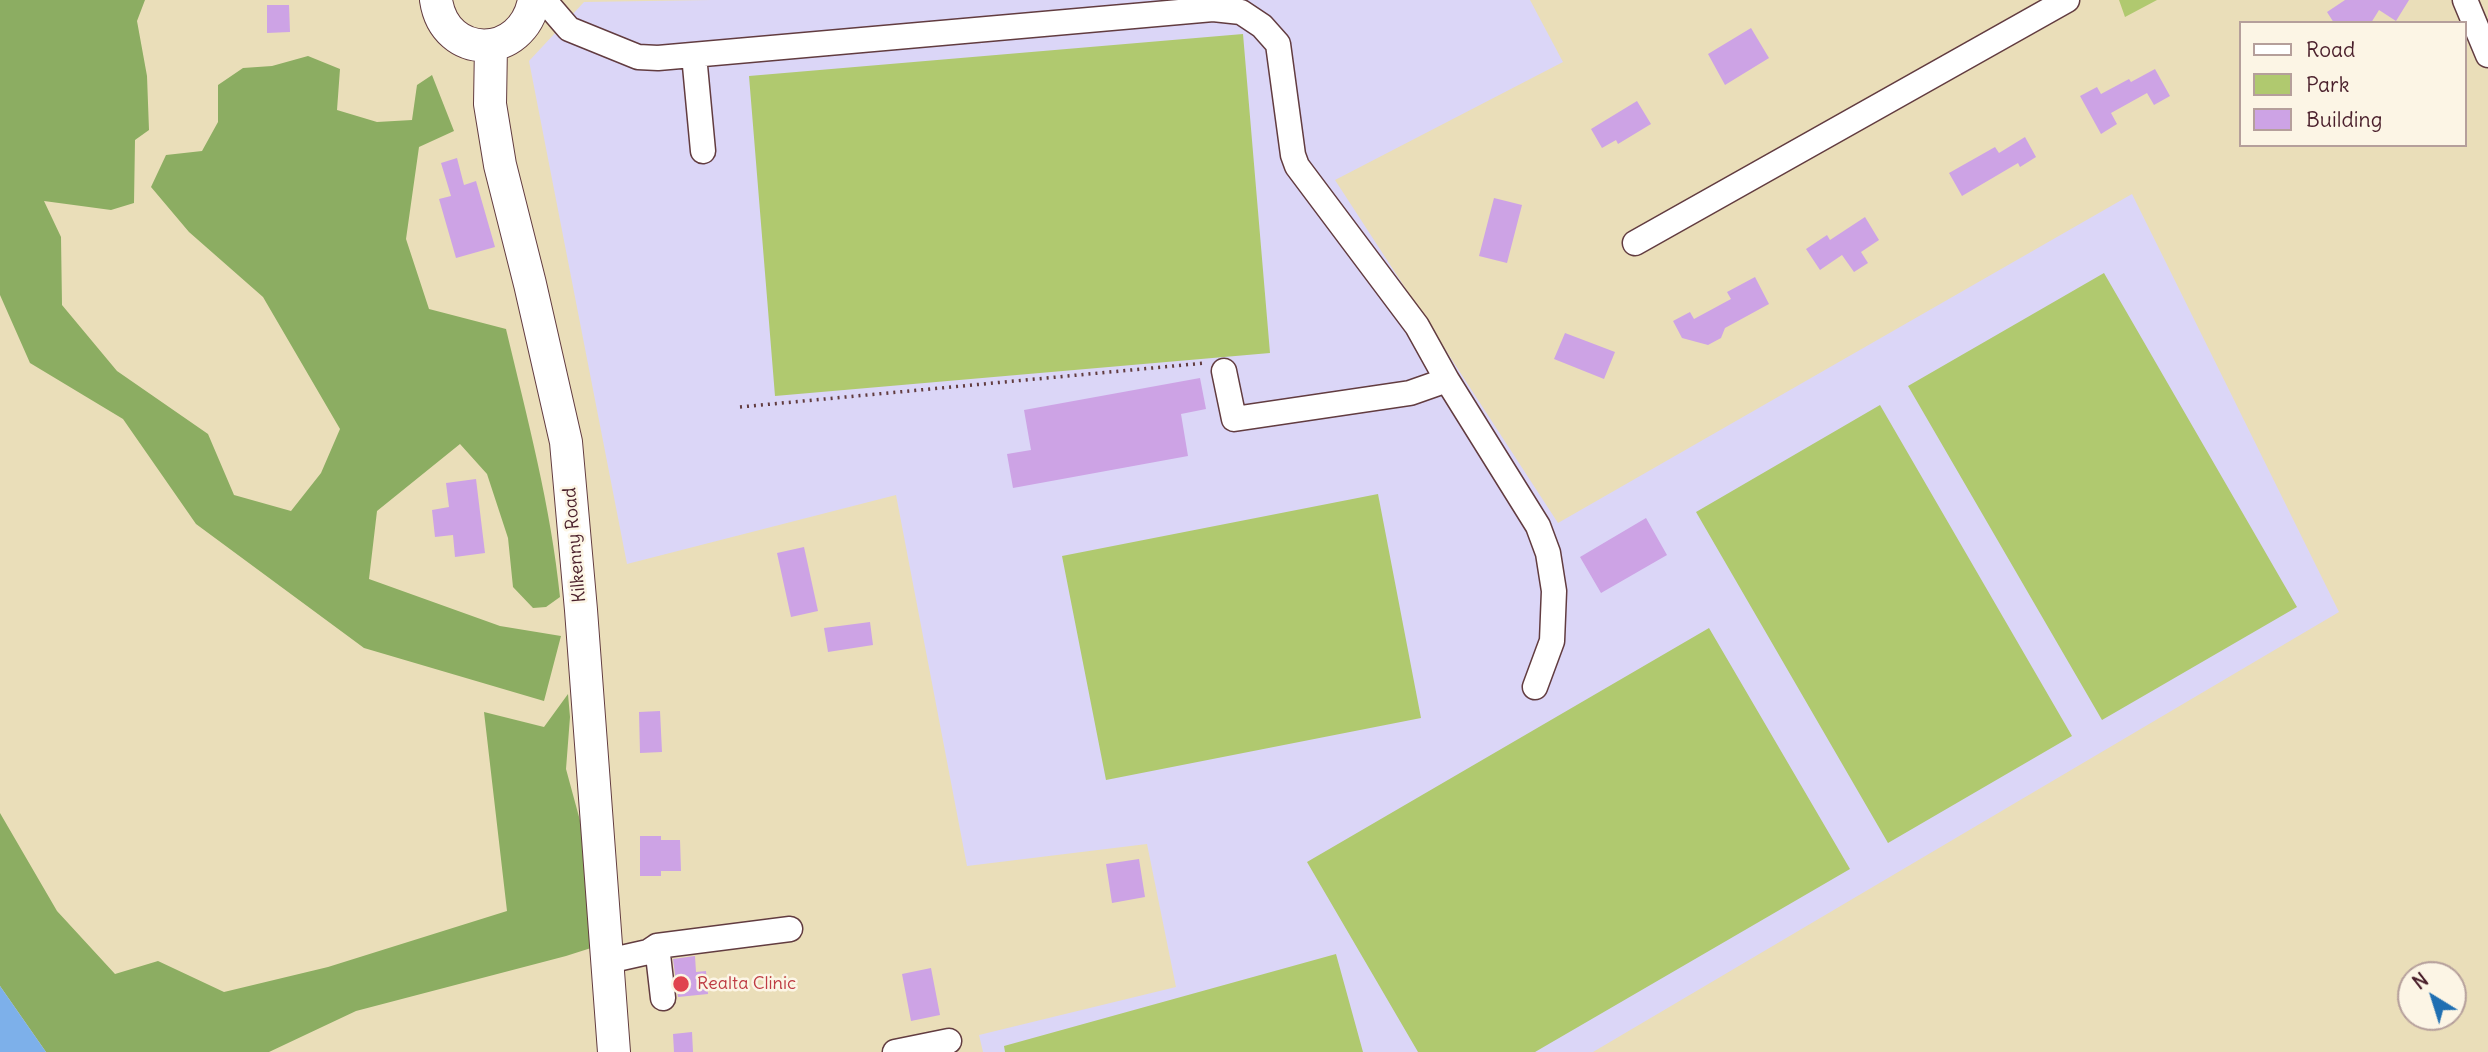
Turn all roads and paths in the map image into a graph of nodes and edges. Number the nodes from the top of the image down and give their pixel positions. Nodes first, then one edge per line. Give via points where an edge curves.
1 (436, 0) edge
2 (534, 0) edge
3 (544, 0) edge
4 (2067, 0) edge
5 (2465, 0) edge
6 (569, 29) junction
7 (519, 33) junction
8 (491, 46) junction
9 (694, 55) junction
10 (2488, 55) edge
11 (703, 151) dead end
12 (1635, 243) dead end
13 (1224, 371) joint
14 (1447, 380) junction
15 (740, 407) dead end
16 (1535, 687) dead end
17 (790, 929) dead end
18 (657, 946) junction
19 (608, 961) junction
20 (663, 998) dead end
21 (949, 1041) dead end
22 (614, 1052) edge
23 (895, 1052) edge

1 - 8 main road via 442,20 455,35 472,44
2 - 7 main road
3 - 6 street
4 - 12 street
5 - 10 street
6 - 7 street
6 - 9 street via 638,57
7 - 8 main road
8 - 19 main road, Kilkenny Road via 490,104 500,164 566,443
9 - 11 street
9 - 14 street via 1213,9 1241,12 1278,44 1293,155 1304,177 1417,326
13 - 14 street via 1234,419 1410,393
13 - 15 path via 1210,363
14 - 16 street via 1538,526 1548,553 1554,591 1552,641
17 - 18 street
18 - 19 street
18 - 20 street
19 - 22 main road, Kilkenny Road
21 - 23 street

